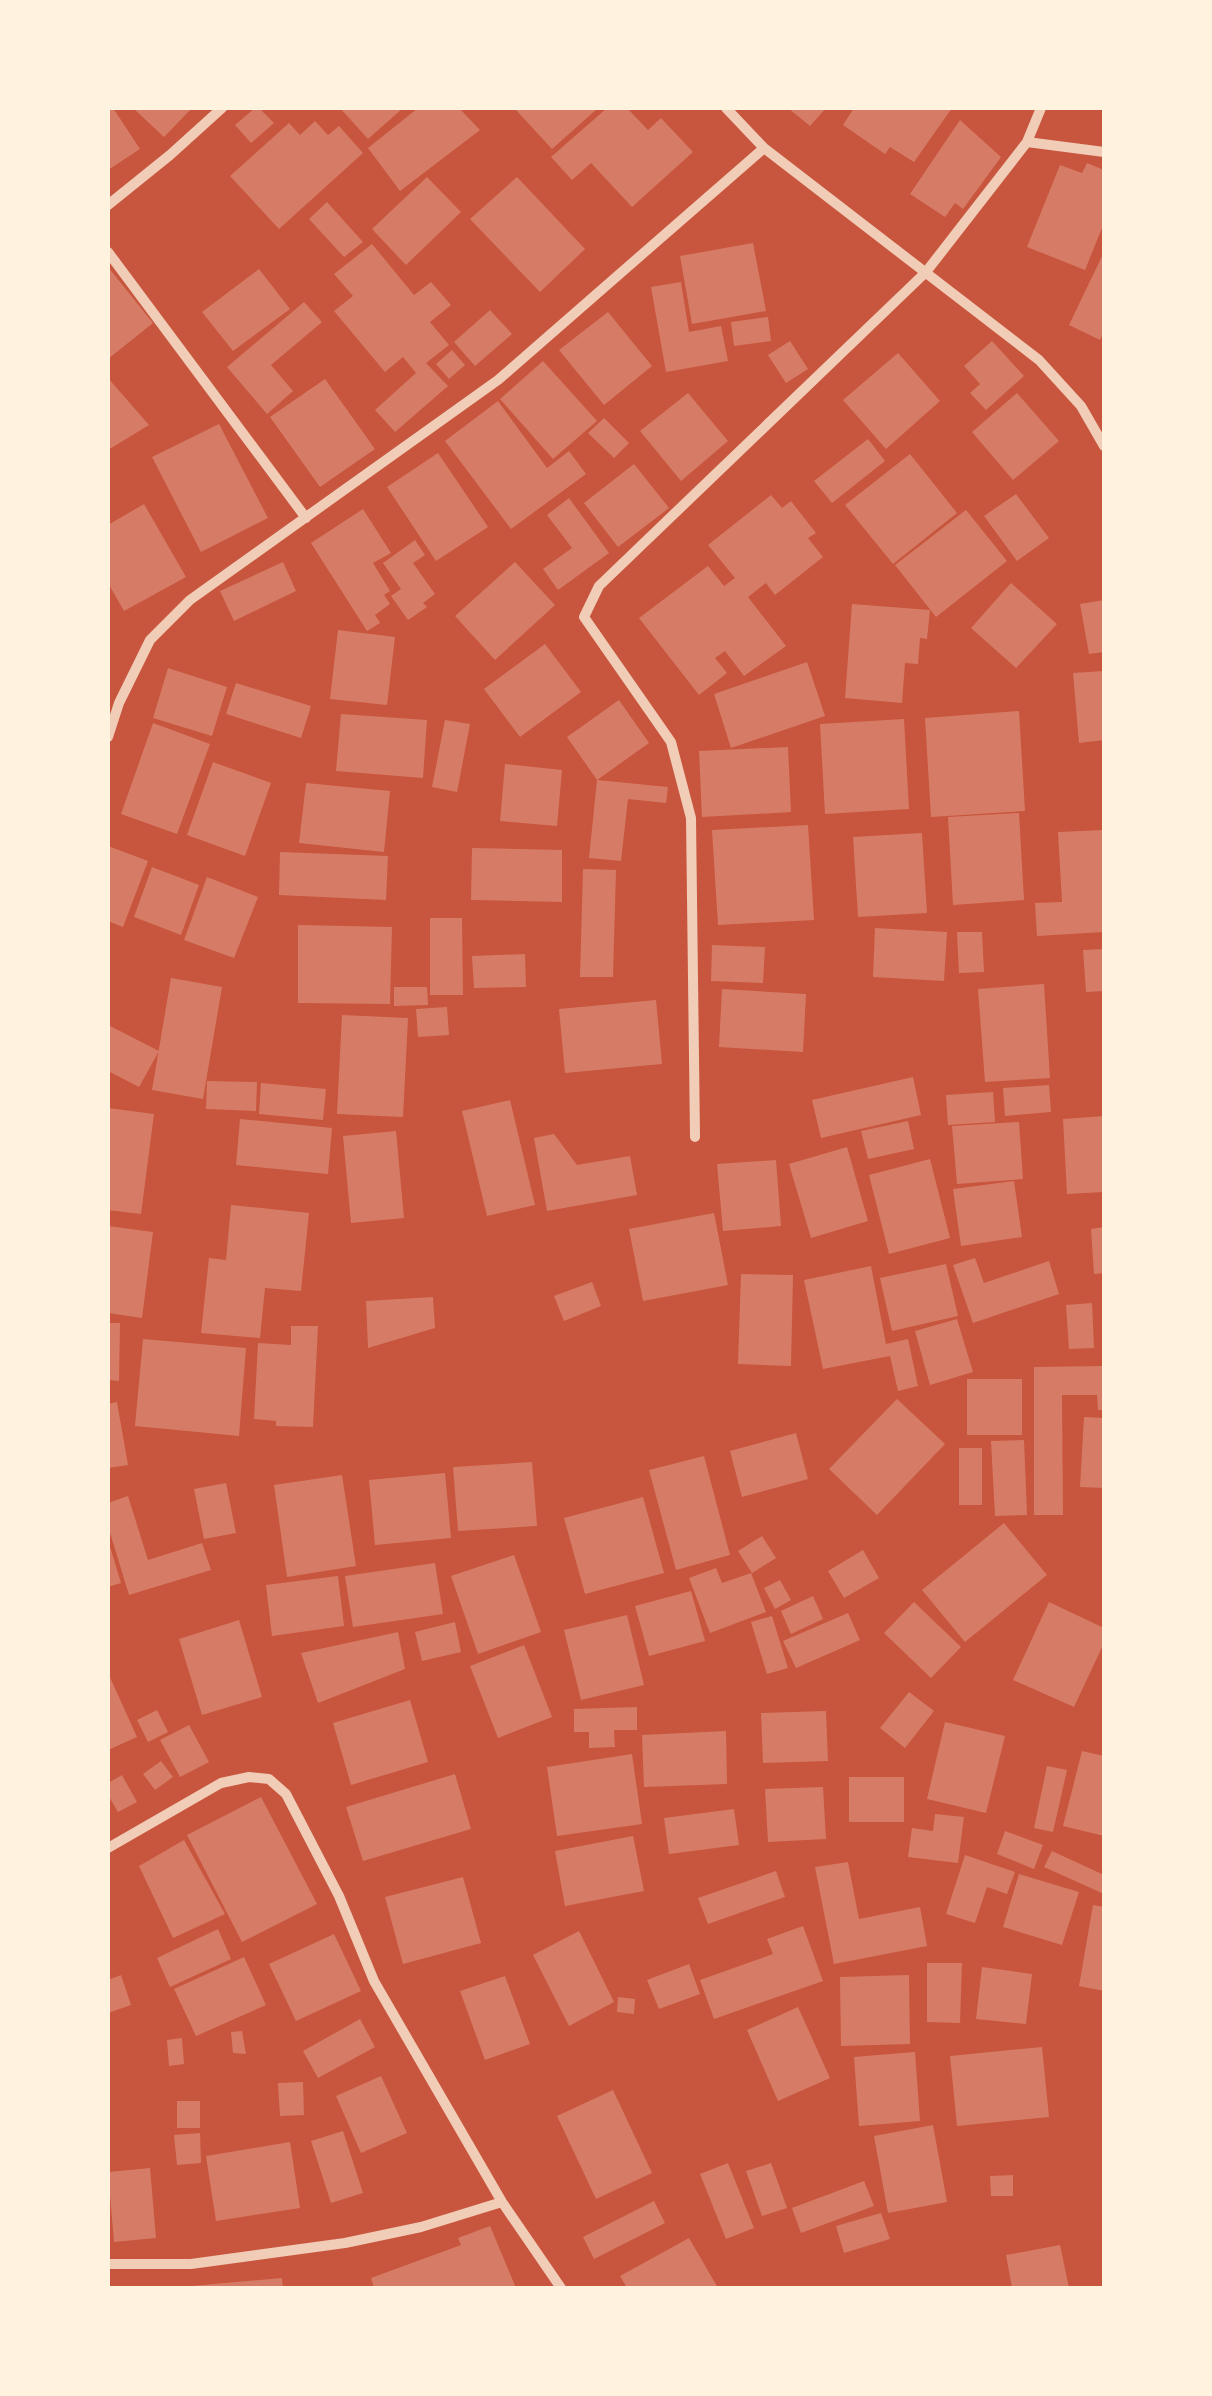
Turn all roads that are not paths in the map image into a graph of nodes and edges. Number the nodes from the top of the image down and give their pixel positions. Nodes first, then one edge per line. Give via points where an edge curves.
1 (222, 108) edge
2 (726, 108) edge
3 (1042, 108) edge
4 (1027, 142) junction
5 (764, 148) junction
6 (1104, 152) edge
7 (108, 206) edge
8 (108, 252) edge
9 (926, 272) junction
10 (1104, 446) edge
11 (306, 518) junction
12 (108, 737) edge
13 (695, 1137) dead end
14 (108, 1848) edge
15 (502, 2202) junction
16 (108, 2264) edge
17 (561, 2288) edge

1 - 7 street
2 - 5 street
3 - 4 street
4 - 6 street
4 - 9 street
5 - 9 street
5 - 11 street via 498,380
8 - 11 street
9 - 10 street via 1040,360 1081,406
9 - 13 street via 599,586 584,617 672,742 691,818
11 - 12 street via 190,600 150,640
14 - 15 street via 221,1783 249,1776 269,1780 286,1794 374,1982
15 - 16 street via 345,2242 191,2264
15 - 17 street

